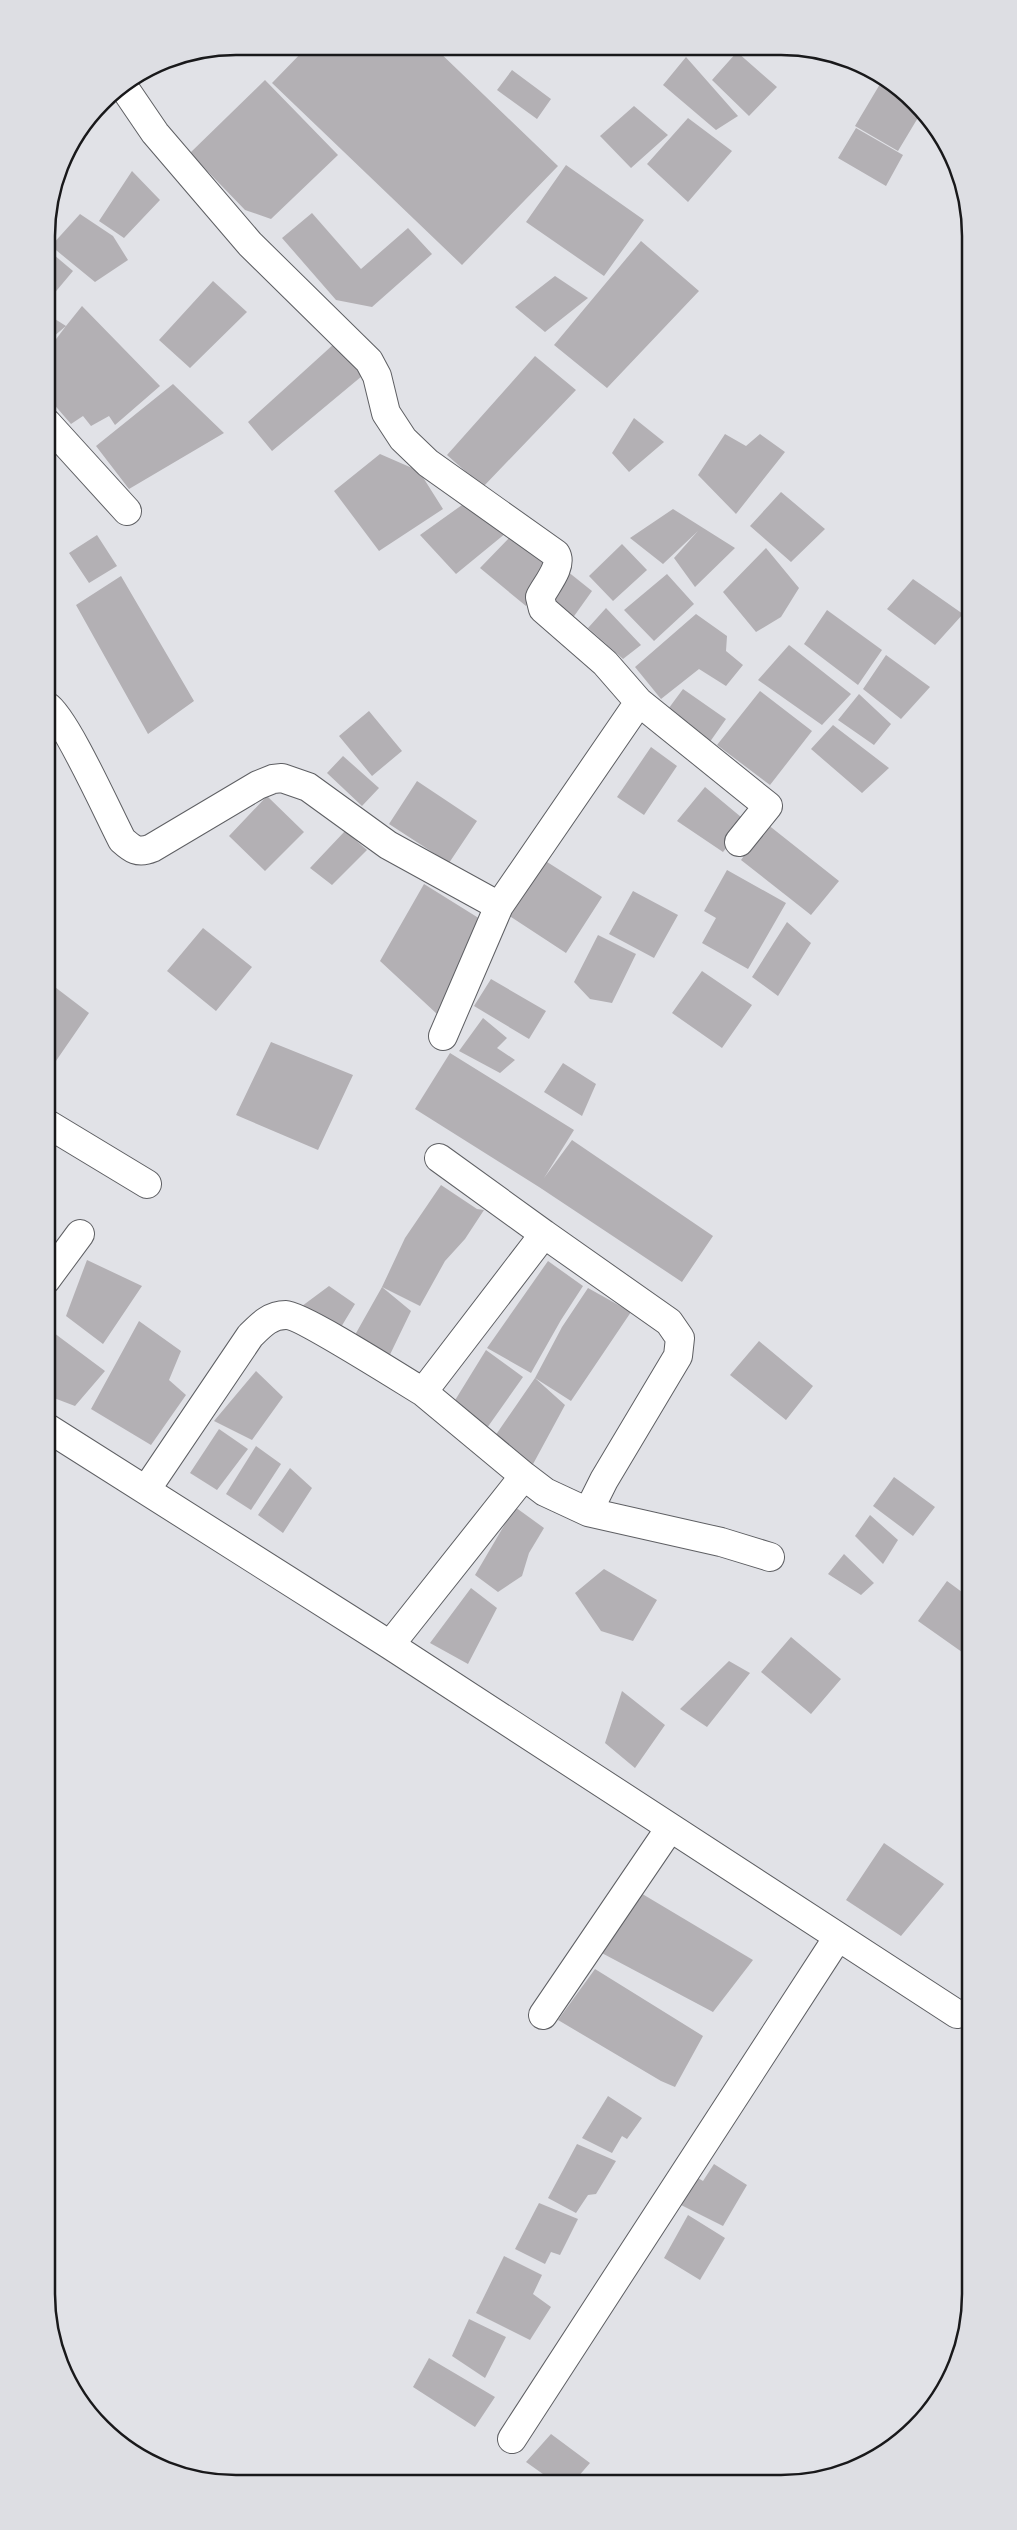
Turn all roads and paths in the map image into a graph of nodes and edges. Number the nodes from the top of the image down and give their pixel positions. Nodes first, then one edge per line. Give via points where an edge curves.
1 (126, 92) edge
2 (55, 432) edge
3 (128, 511) dead end
4 (639, 702) junction
5 (55, 712) edge
6 (740, 842) dead end
7 (500, 906) junction
8 (443, 1036) dead end
9 (55, 1128) edge
10 (439, 1158) dead end
11 (147, 1184) dead end
12 (80, 1234) dead end
13 (544, 1234) junction
14 (55, 1268) edge
15 (424, 1392) junction
16 (55, 1432) edge
17 (524, 1476) junction
18 (146, 1490) junction
19 (588, 1512) junction
20 (770, 1557) dead end
21 (390, 1645) junction
22 (670, 1828) junction
23 (838, 1937) junction
24 (957, 2014) dead end
25 (543, 2015) dead end
26 (512, 2440) dead end

1 - 4 street via 155,132 250,244 369,361 377,376 386,413 403,439 428,463 556,554 558,565 540,597 544,609 605,663
2 - 3 street
4 - 6 street via 768,806
4 - 7 street
5 - 7 street via 122,840 135,851 152,848 258,784 282,778 308,787 388,846
7 - 8 street
9 - 11 street
10 - 13 street
12 - 14 street
13 - 15 street
13 - 19 street via 669,1322 680,1338 678,1356
15 - 17 street
15 - 18 street via 287,1315 266,1320 250,1336
16 - 18 street
17 - 19 street via 545,1492
17 - 21 street
18 - 21 street
19 - 20 street via 721,1542
21 - 22 street
22 - 23 street
22 - 25 street
23 - 24 street
23 - 26 street

